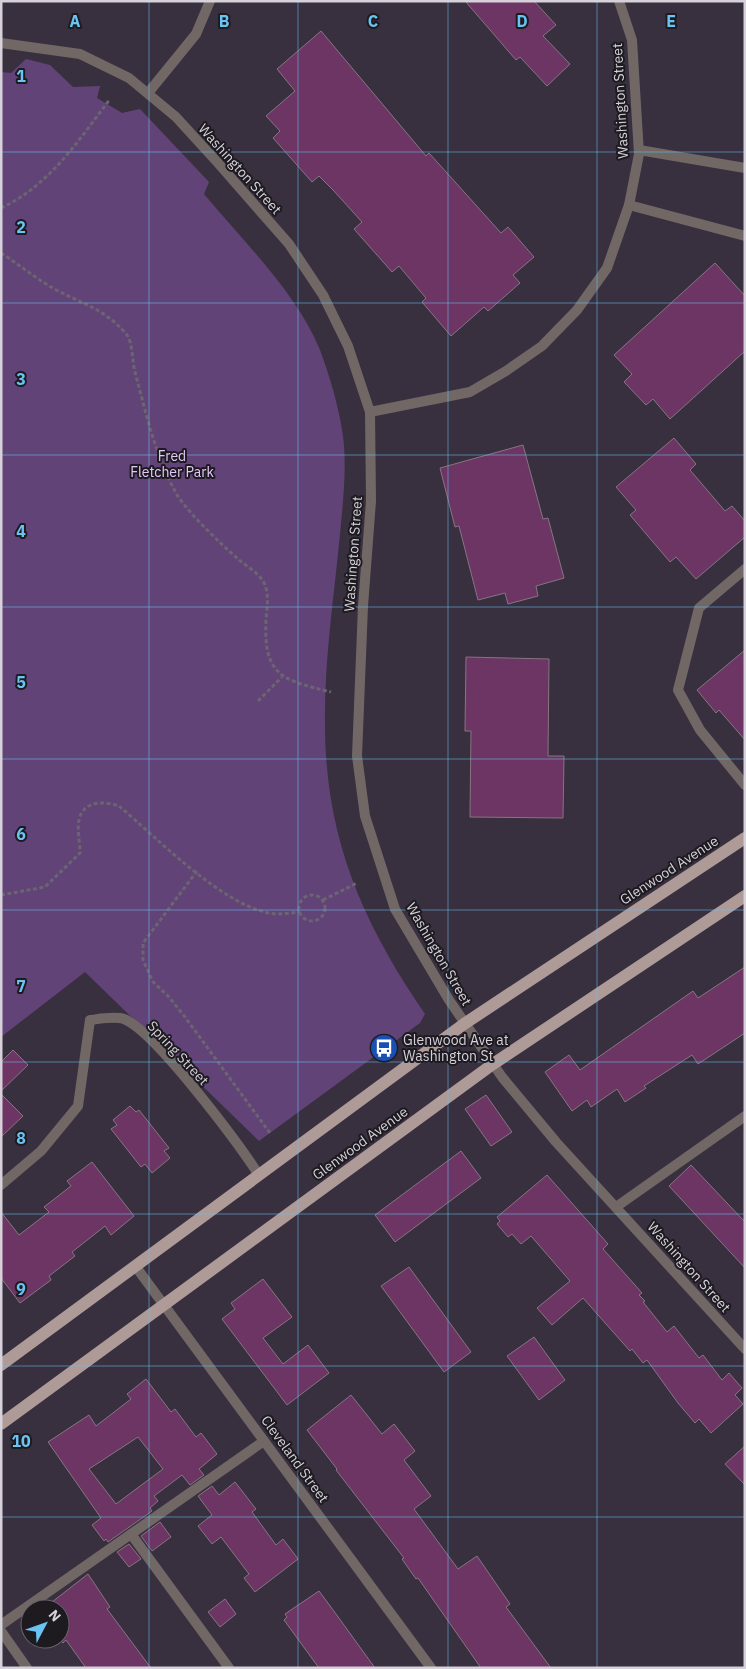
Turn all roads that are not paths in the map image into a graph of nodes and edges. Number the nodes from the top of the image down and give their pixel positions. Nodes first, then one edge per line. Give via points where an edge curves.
1 (210, 1) edge
2 (619, 1) edge
3 (1, 43) edge
4 (148, 93) junction
5 (639, 150) junction
6 (745, 168) edge
7 (629, 205) junction
8 (745, 236) edge
9 (370, 412) junction
10 (745, 569) edge
11 (745, 785) edge
12 (745, 838) edge
13 (745, 896) edge
14 (464, 1024) junction
15 (492, 1064) junction
16 (745, 1116) edge
17 (259, 1175) junction
18 (1, 1185) edge
19 (616, 1206) junction
20 (136, 1267) junction
21 (164, 1305) junction
22 (743, 1344) edge
23 (1, 1365) edge
24 (1, 1424) edge
25 (264, 1441) junction
26 (131, 1534) junction
27 (1, 1625) edge
28 (1, 1632) edge
29 (27, 1668) edge
30 (229, 1668) edge
31 (431, 1668) edge

1 - 4 street via 196,34
2 - 5 street, Washington Street via 632,40
3 - 4 street, Washington Street via 80,54 129,78
4 - 9 street, Washington Street via 176,117 289,244 323,295 344,337
5 - 6 street
5 - 7 street, Washington Street
7 - 8 street
7 - 9 street, Washington Street via 607,268 577,310 542,346 470,392
9 - 14 street, Washington Street via 371,501 357,756 366,816 395,909
10 - 11 street via 698,608 678,690 700,730
12 - 14 main road, Glenwood Avenue
13 - 15 main road, Glenwood Avenue
14 - 15 street, Washington Street
14 - 17 main road, Glenwood Avenue
15 - 19 street, Washington Street via 556,1142
15 - 21 main road, Glenwood Avenue
16 - 19 street
17 - 18 street, Spring Street via 189,1082 147,1037 124,1019 90,1020 78,1106 41,1151
17 - 20 main road, Glenwood Avenue
19 - 22 street, Washington Street
20 - 21 street, Cleveland Street
20 - 23 main road, Glenwood Avenue
21 - 24 main road, Glenwood Avenue
21 - 25 street, Cleveland Street
25 - 26 street
25 - 31 street, Cleveland Street
26 - 27 street
26 - 30 street
28 - 29 street

